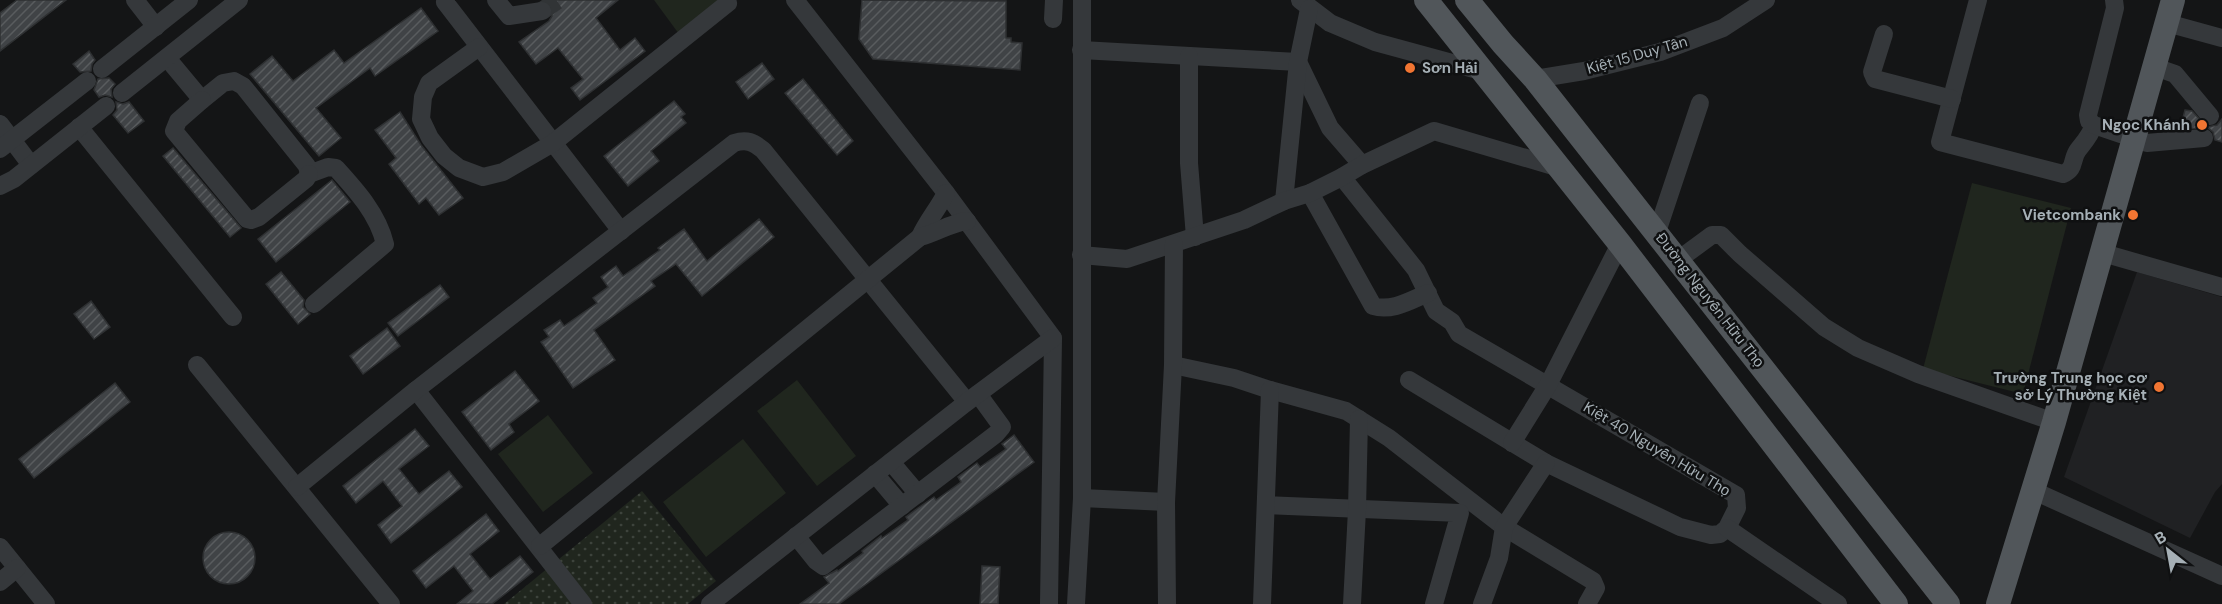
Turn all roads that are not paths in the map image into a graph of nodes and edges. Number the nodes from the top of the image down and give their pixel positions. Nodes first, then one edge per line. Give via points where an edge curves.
1 (135, 0) edge
2 (189, 0) edge
3 (446, 0) edge
4 (496, 0) edge
5 (727, 0) edge
6 (795, 0) edge
7 (1054, 0) edge
8 (1082, 0) edge
9 (1426, 0) edge
10 (1467, 0) edge
11 (1766, 0) edge
12 (1978, 0) edge
13 (2114, 0) edge
14 (231, 2) edge
15 (1305, 4) edge
16 (542, 11) tunnel mouth
17 (2170, 11) edge
18 (1053, 19) dead end
19 (156, 27) junction
20 (1884, 34) dead end
21 (2222, 39) edge
22 (479, 47) junction
23 (1081, 50) junction
24 (1189, 56) junction
25 (167, 58) junction
26 (1298, 62) junction
27 (2155, 67) junction
28 (102, 69) dead end
29 (1485, 72) junction
30 (1535, 79) junction
31 (87, 81) dead end
32 (122, 93) dead end
33 (1952, 99) junction
34 (202, 100) junction
35 (1700, 103) dead end
36 (106, 106) dead end
37 (2210, 116) dead end
38 (0, 124) edge
39 (2094, 125) junction
40 (79, 127) junction
41 (2204, 138) dead end
42 (2135, 139) junction
43 (553, 142) junction
44 (4, 143) edge
45 (31, 165) junction
46 (1362, 165) junction
47 (1560, 168) junction
48 (309, 174) junction
49 (1342, 177) junction
50 (7, 182) edge
51 (1310, 192) junction
52 (946, 193) junction
53 (0, 197) edge
54 (1284, 201) junction
55 (967, 221) junction
56 (621, 231) junction
57 (1657, 232) junction
58 (920, 237) junction
59 (1195, 237) junction
60 (1174, 243) junction
61 (1620, 244) junction
62 (2103, 253) junction
63 (1081, 255) junction
64 (1678, 260) junction
65 (867, 279) junction
66 (2222, 287) edge
67 (1428, 293) junction
68 (314, 304) dead end
69 (233, 317) dead end
70 (1053, 338) junction
71 (197, 365) dead end
72 (1173, 365) junction
73 (1409, 380) dead end
74 (1548, 385) junction
75 (416, 390) junction
76 (1270, 390) junction
77 (973, 398) junction
78 (1359, 419) junction
79 (2054, 422) junction
80 (1512, 442) junction
81 (891, 462) junction
82 (1546, 463) junction
83 (876, 474) junction
84 (297, 487) junction
85 (2034, 491) junction
86 (918, 494) junction
87 (1082, 498) junction
88 (1166, 502) junction
89 (1266, 505) junction
90 (902, 506) junction
91 (1357, 510) junction
92 (1504, 527) junction
93 (1727, 528) junction
94 (796, 536) junction
95 (540, 546) junction
96 (0, 547) edge
97 (17, 568) junction
98 (2222, 576) edge
99 (0, 582) edge
100 (1591, 596) edge
101 (46, 604) edge
102 (391, 604) edge
103 (583, 604) edge
104 (710, 604) edge
105 (1049, 604) edge
106 (1076, 604) edge
107 (1167, 604) edge
108 (1262, 604) edge
109 (1352, 604) edge
110 (1434, 604) edge
111 (1482, 604) edge
112 (1838, 604) edge
113 (1896, 604) edge
114 (1948, 604) edge
115 (1998, 604) edge

1 - 19 street
2 - 19 street
3 - 22 street
4 - 16 street via 509,16
5 - 43 street
6 - 52 street
7 - 18 street
8 - 23 street
9 - 29 main road
10 - 30 main road, Đường Nguyễn Hữu Thọ
11 - 30 street, Kiệt 15 Duy Tân via 1723,28 1660,52
12 - 33 street
13 - 39 street via 2088,115
14 - 25 street
15 - 26 street
15 - 29 street via 1330,23 1375,42
17 - 21 street
17 - 27 main road
19 - 28 street
20 - 33 street via 1872,72 1875,79
22 - 43 street
22 - 43 street via 429,83 423,97 422,119 444,156 459,168 483,177 503,172
23 - 24 street
23 - 63 street
24 - 26 street
24 - 59 street via 1189,163
25 - 32 street
25 - 34 street
26 - 46 street via 1330,128
26 - 54 street
27 - 37 street via 2175,74
27 - 42 main road
29 - 47 main road
30 - 57 main road, Đường Nguyễn Hữu Thọ
31 - 44 street
33 - 39 street via 1940,142 2063,174 2072,168 2077,151 2090,137
34 - 48 street via 223,83 234,81 243,86 307,166
34 - 48 street via 178,121 174,131 246,219 259,217
35 - 57 street
36 - 40 street
38 - 44 street
39 - 42 street
40 - 45 street
40 - 69 street
41 - 42 street via 2147,142
42 - 62 main road
43 - 56 street
44 - 45 street
45 - 50 street
46 - 47 street via 1434,131
46 - 49 street
47 - 61 main road
48 - 68 street via 336,168 363,198 385,244
49 - 51 street
49 - 67 street, Kiệt 40 Nguyễn Hữu Thọ via 1416,270
50 - 53 street
51 - 54 street
51 - 67 street via 1373,306 1393,307
52 - 55 street
52 - 58 street
54 - 59 street
55 - 58 street
55 - 70 street
56 - 65 street via 734,143 752,142 763,150
56 - 75 street
57 - 64 main road, Đường Nguyễn Hữu Thọ
58 - 65 street
59 - 60 street
60 - 63 street via 1127,260
60 - 72 street
61 - 74 street
61 - 113 main road
62 - 66 street
62 - 79 main road
63 - 87 street
64 - 79 street via 1712,235 1721,235 1824,327 1857,348
64 - 114 main road, Đường Nguyễn Hữu Thọ
65 - 77 street
65 - 95 street
67 - 74 street, Kiệt 40 Nguyễn Hữu Thọ via 1436,311 1452,322 1459,334
70 - 77 street
70 - 105 street
71 - 84 street
72 - 76 street
72 - 88 street
73 - 80 street
74 - 80 street
74 - 93 street, Kiệt 40 Nguyễn Hữu Thọ via 1736,495 1737,508
75 - 84 street
75 - 95 street
76 - 78 street via 1346,411
76 - 89 street
77 - 81 street
77 - 86 street via 1002,427
78 - 91 street
78 - 92 street
79 - 85 main road
80 - 82 street
81 - 83 street
81 - 86 street
82 - 92 street
82 - 93 street via 1680,527 1711,535
83 - 90 street
83 - 94 street
84 - 102 street
85 - 98 street
85 - 115 main road
86 - 90 street
87 - 88 street
87 - 106 street
88 - 107 street
89 - 91 street
89 - 108 street
90 - 94 street via 823,566
91 - 109 street
91 - 110 street via 1460,513
92 - 100 street via 1593,581
92 - 111 street via 1499,558
93 - 112 street
94 - 104 street
95 - 103 street
96 - 97 street
97 - 99 street
97 - 101 street

